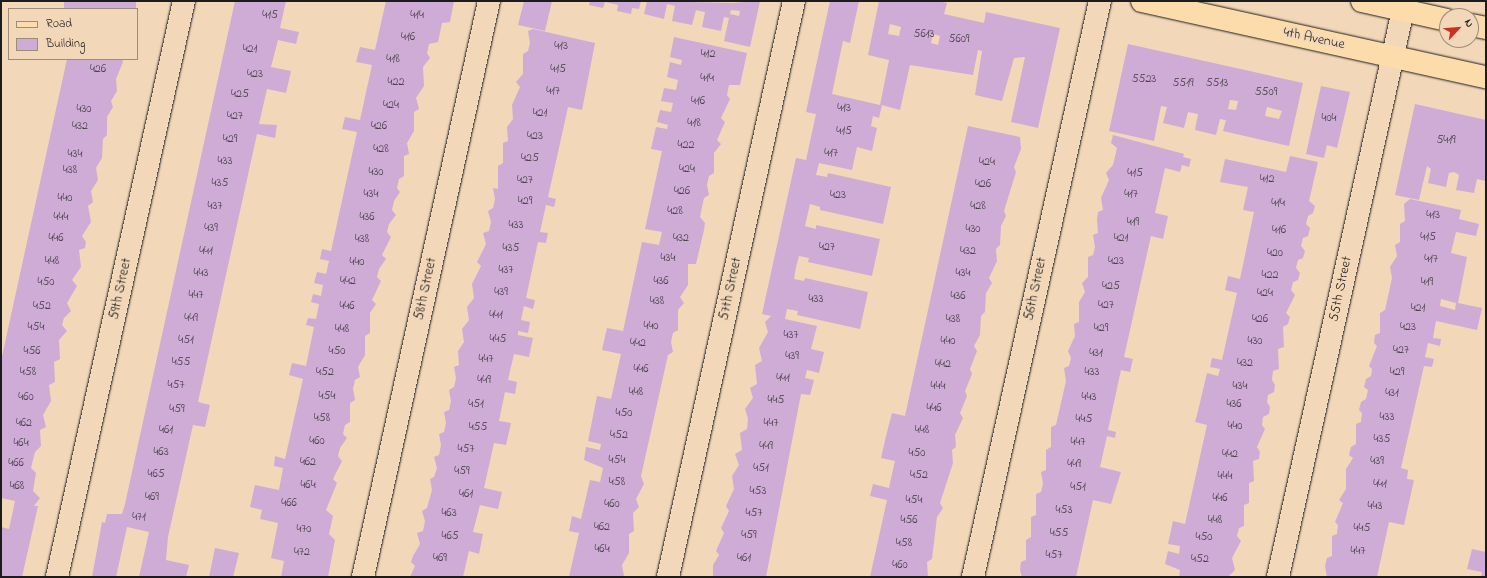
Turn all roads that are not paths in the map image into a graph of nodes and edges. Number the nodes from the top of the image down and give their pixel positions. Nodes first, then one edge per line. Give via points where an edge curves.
1 (184, 1) edge
2 (489, 1) edge
3 (794, 1) edge
4 (1100, 1) edge
5 (1142, 1) edge
6 (1362, 1) edge
7 (1404, 5) edge
8 (1439, 17) edge
9 (1392, 56) junction
10 (1486, 77) edge
11 (57, 577) edge
12 (362, 577) edge
13 (668, 577) edge
14 (973, 577) edge
15 (1278, 577) edge

1 - 11 street, 59th Street
2 - 12 street, 58th Street
3 - 13 street, 57th Street
4 - 14 street, 56th Street
5 - 9 main road, 4th Avenue
6 - 7 main road
7 - 8 main road
7 - 9 street, 55th Street
9 - 10 main road, 4th Avenue
9 - 15 street, 55th Street

